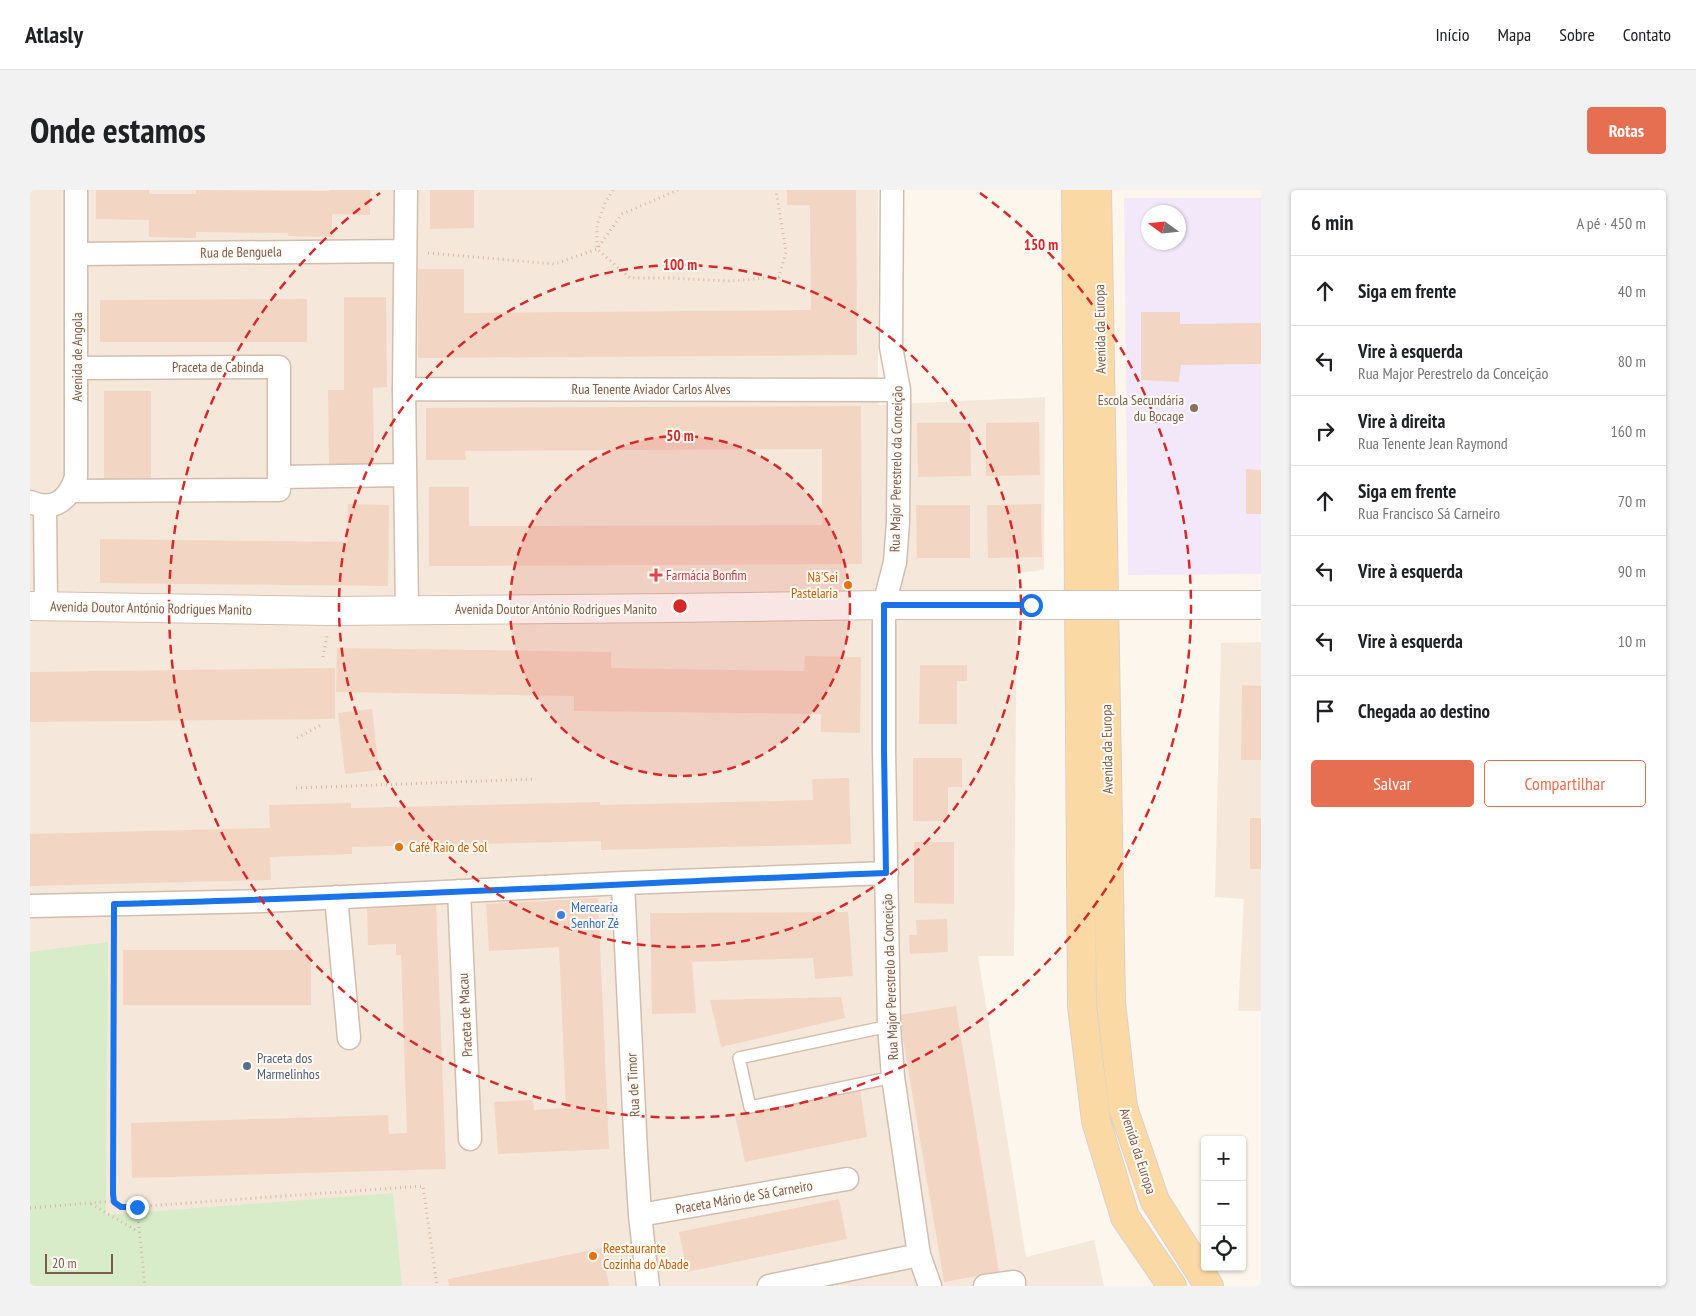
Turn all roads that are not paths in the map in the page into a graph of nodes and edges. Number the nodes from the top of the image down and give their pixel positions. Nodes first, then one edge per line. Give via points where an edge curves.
1 (76, 190) edge
2 (406, 190) edge
3 (892, 190) edge
4 (1076, 190) edge
5 (1098, 190) edge
6 (405, 251) junction
7 (77, 254) junction
8 (77, 368) junction
9 (404, 389) junction
10 (899, 390) junction
11 (405, 475) junction
12 (280, 477) junction
13 (72, 491) junction
14 (38, 504) edge
15 (884, 605) junction
16 (1261, 605) edge
17 (38, 606) edge
18 (407, 610) junction
19 (886, 873) junction
20 (623, 883) junction
21 (459, 891) junction
22 (336, 897) junction
23 (30, 906) edge
24 (888, 1026) junction
25 (349, 1038) dead end
26 (893, 1076) junction
27 (470, 1139) dead end
28 (847, 1179) dead end
29 (640, 1215) junction
30 (919, 1254) junction
31 (1014, 1284) edge
32 (648, 1286) edge
33 (769, 1286) edge
34 (930, 1286) edge
35 (985, 1286) edge
36 (1172, 1286) edge
37 (1209, 1286) edge

1 - 7 street, Avenida de Angola
2 - 6 street
3 - 10 street, Rua Major Perestrelo da Conceição via 891,347
4 - 36 main road, Avenida da Europa via 1082,1006 1096,1122 1125,1217
5 - 37 main road, Avenida da Europa via 1111,1003 1123,1108 1148,1183 1155,1201
6 - 7 street, Rua de Benguela
6 - 9 street
7 - 8 street, Avenida de Angola
8 - 12 street, Praceta de Cabinda via 279,367
8 - 13 street, Avenida de Angola via 77,461
9 - 10 street, Rua Tenente Aviador Carlos Alves
9 - 11 street
10 - 15 street, Rua Major Perestrelo da Conceição via 898,522 895,562
11 - 12 street
11 - 18 street
12 - 13 street via 279,490
13 - 14 street via 60,502
14 - 17 street
15 - 16 street, Avenida Doutor António Rodrigues Manito, bridge
15 - 18 street, Avenida Doutor António Rodrigues Manito
15 - 19 street, Rua Major Perestrelo da Conceição
17 - 18 street, Avenida Doutor António Rodrigues Manito
19 - 20 street
19 - 24 street, Rua Major Perestrelo da Conceição
20 - 21 street
20 - 29 street, Rua de Timor
21 - 22 street
21 - 27 street, Praceta de Macau
22 - 23 street
22 - 25 street
24 - 26 street, Rua Major Perestrelo da Conceição
24 - 26 lane via 739,1058 750,1107
26 - 30 street, Rua Major Perestrelo da Conceição
28 - 29 street, Praceta Mário de Sá Carneiro
29 - 32 street, Rua de Timor
30 - 33 street
30 - 34 street, Rua Major Perestrelo da Conceição
31 - 35 street

